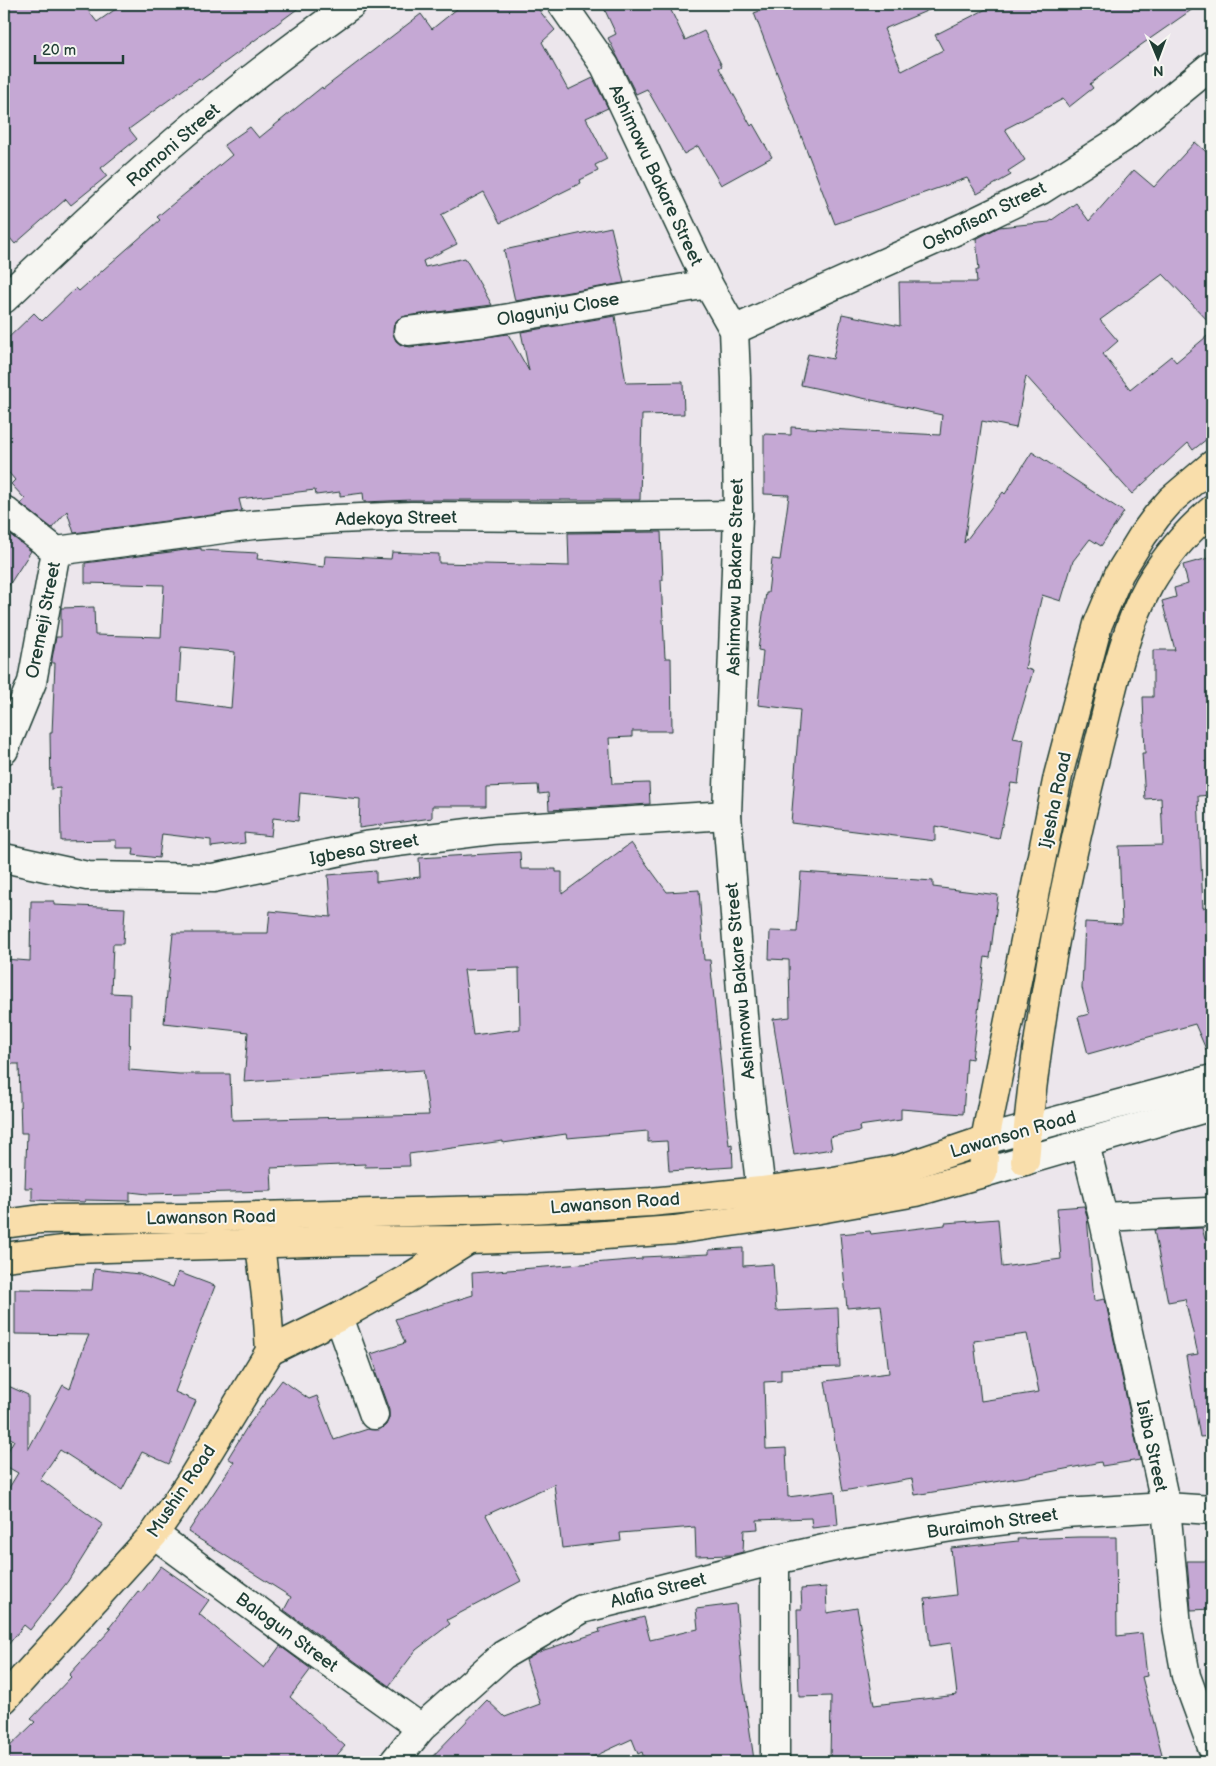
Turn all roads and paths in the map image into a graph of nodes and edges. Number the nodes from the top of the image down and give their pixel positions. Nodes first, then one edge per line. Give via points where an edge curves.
1 (352, 4) edge
2 (562, 4) edge
3 (1212, 65) edge
4 (708, 284) junction
5 (4, 299) edge
6 (734, 330) junction
7 (408, 331) dead end
8 (1212, 465) edge
9 (4, 510) edge
10 (1212, 510) edge
11 (738, 515) junction
12 (56, 551) junction
13 (4, 750) edge
14 (1058, 776) junction
15 (1088, 784) junction
16 (728, 815) junction
17 (4, 858) edge
18 (1212, 1079) edge
19 (1212, 1106) edge
20 (1028, 1130) junction
21 (985, 1140) junction
22 (1085, 1144) junction
23 (1025, 1161) junction
24 (982, 1172) junction
25 (761, 1191) junction
26 (1207, 1212) dead end
27 (1103, 1217) junction
28 (4, 1224) edge
29 (469, 1240) junction
30 (260, 1244) junction
31 (4, 1257) edge
32 (339, 1317) junction
33 (270, 1351) junction
34 (374, 1414) dead end
35 (1166, 1507) junction
36 (1212, 1510) edge
37 (154, 1534) junction
38 (775, 1560) junction
39 (4, 1699) edge
40 (421, 1728) junction
41 (1212, 1747) edge
42 (394, 1762) edge
43 (775, 1762) edge

1 - 5 street, Ramoni Street via 218,105 134,177
2 - 4 street, Ashimowu Bakare Street via 604,66
3 - 6 street, Oshofisan Street via 1123,138 1041,190
4 - 6 street, Ashimowu Bakare Street
4 - 7 street, Olagunju Close via 486,322
6 - 11 street, Ashimowu Bakare Street
8 - 14 main road, Ijesha Road via 1157,516 1119,574 1098,624
9 - 12 street, Oremeji Street
10 - 15 main road, Ijesha Road via 1193,526 1167,557 1137,611 1120,660
11 - 12 street, Adekoya Street via 336,519 253,525
11 - 16 street, Ashimowu Bakare Street
12 - 13 street, Oremeji Street via 32,682
14 - 15 main road
14 - 21 main road, Ijesha Road
15 - 20 main road, Ijesha Road via 1048,972
16 - 17 street, Igbesa Street via 492,830 365,846 213,878 87,876
16 - 25 street, Ashimowu Bakare Street via 748,1081
18 - 20 street, Lawanson Road
19 - 22 street
20 - 21 street, Lawanson Road
20 - 23 main road, Ijesha Road
21 - 24 main road, Ijesha Road
21 - 25 main road, Lawanson Road via 900,1169
22 - 23 street
22 - 27 street, Isiba Street
23 - 24 street
24 - 29 main road, Lawanson Road via 907,1193 674,1230
25 - 28 main road, Lawanson Road via 530,1210 41,1218
26 - 27 street
27 - 35 street, Isiba Street
29 - 30 main road, Lawanson Road
29 - 32 main road
30 - 31 main road, Lawanson Road via 72,1249
30 - 33 main road
32 - 33 main road
32 - 34 street
33 - 37 main road, Mushin Road
35 - 36 street, Buraimoh Street
35 - 38 street, Buraimoh Street via 1064,1513 958,1526 842,1545
35 - 41 street, Isiba Street via 1177,1626 1186,1676
37 - 39 main road, Mushin Road
37 - 40 street, Balogun Street
38 - 40 street, Alafia Street via 582,1609 504,1655
38 - 43 street
40 - 42 street, Alafia Street

